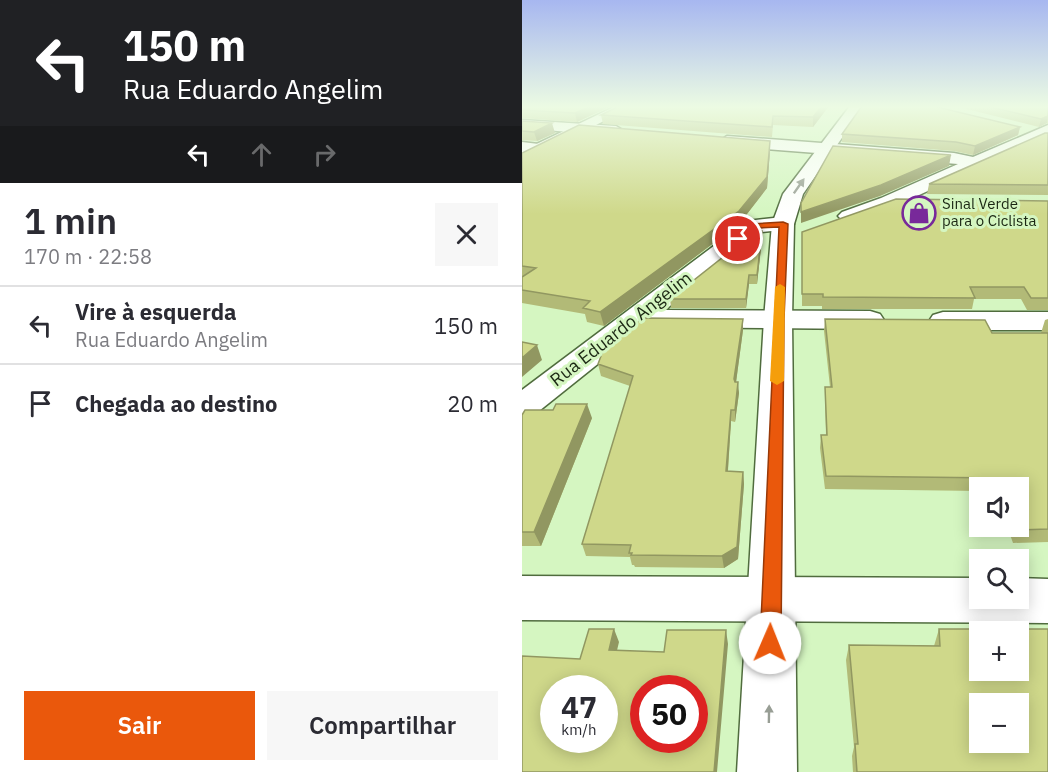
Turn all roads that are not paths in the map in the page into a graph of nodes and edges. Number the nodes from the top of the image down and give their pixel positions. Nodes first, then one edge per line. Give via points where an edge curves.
1 (555, 142) edge
2 (744, 142) edge
3 (831, 142) edge
4 (1024, 142) edge
5 (522, 147) edge
6 (541, 149) junction
7 (826, 149) junction
8 (522, 158) edge
9 (976, 163) junction
10 (888, 202) junction
11 (934, 203) edge
12 (835, 221) edge
13 (790, 232) junction
14 (635, 318) junction
15 (778, 319) junction
16 (1048, 321) edge
17 (522, 407) edge
18 (522, 598) edge
19 (771, 600) junction
20 (1048, 601) edge
21 (767, 772) edge

1 - 6 street
2 - 7 street
3 - 7 street
4 - 9 street
5 - 6 street
6 - 8 street
7 - 9 street
13 -> 7 street via 793,194
9 - 10 street
10 - 11 street
10 - 12 street
13 - 14 street, Rua Eduardo Angelim via 755,226
13 - 15 street
14 - 15 street
14 - 17 street, Rua Eduardo Angelim
15 - 16 street
15 - 19 street
18 - 19 street
19 - 20 street
21 -> 19 street

